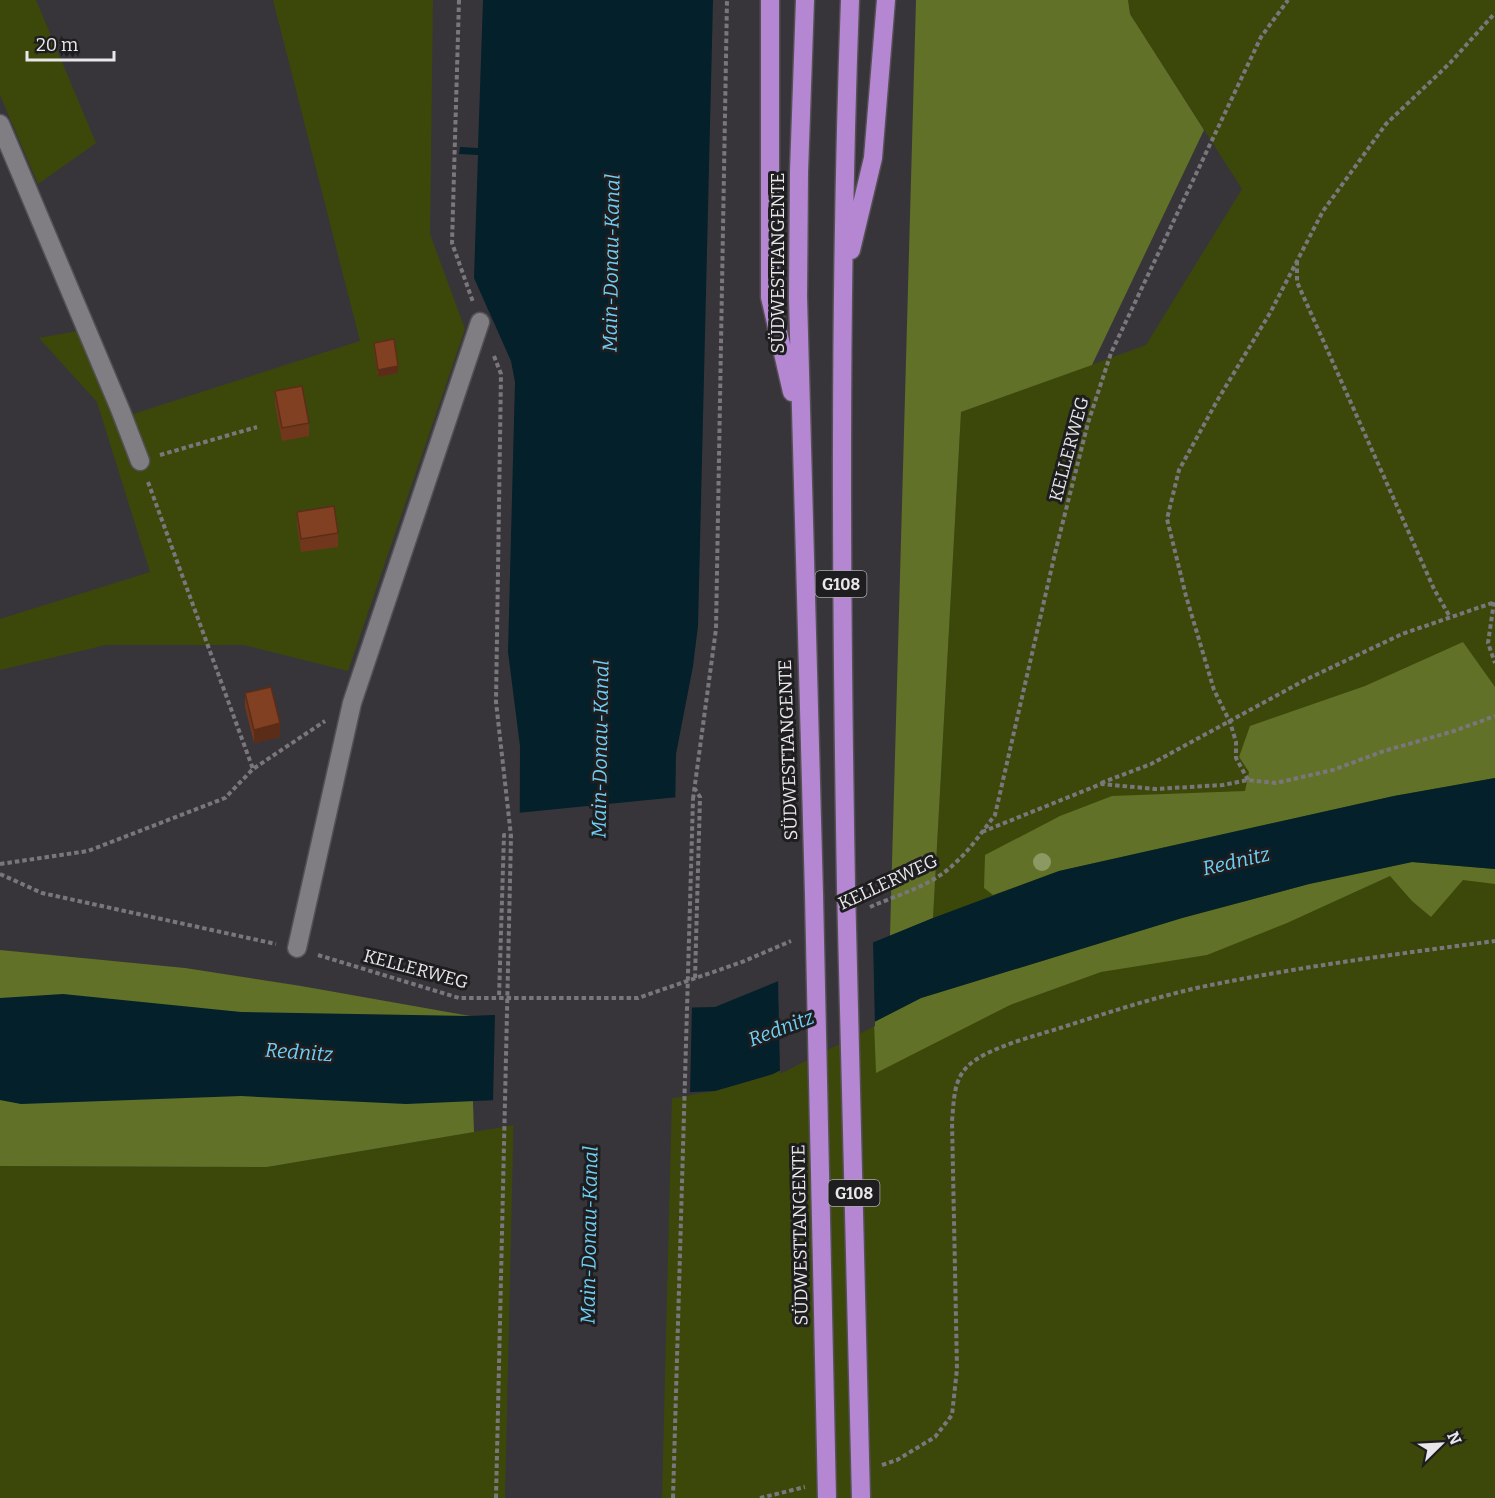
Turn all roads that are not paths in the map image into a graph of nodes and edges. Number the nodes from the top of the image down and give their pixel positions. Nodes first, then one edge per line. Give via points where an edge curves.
1 (770, 0) edge
2 (805, 0) edge
3 (850, 0) edge
4 (886, 0) edge
5 (0, 124) edge
6 (844, 281) junction
7 (480, 322) road end
8 (800, 429) junction
9 (140, 461) road end
10 (297, 948) road end
11 (827, 1498) edge
12 (861, 1498) edge

1 - 8 highway via 770,297
2 - 8 highway, SÜDWESTTANGENTE / G108 via 799,183
3 - 6 highway, G108
4 - 6 highway via 873,158
5 - 9 lane
6 - 12 highway, G108, bridge via 841,574
7 - 10 lane via 352,703
8 - 11 highway, SÜDWESTTANGENTE / G108, bridge

